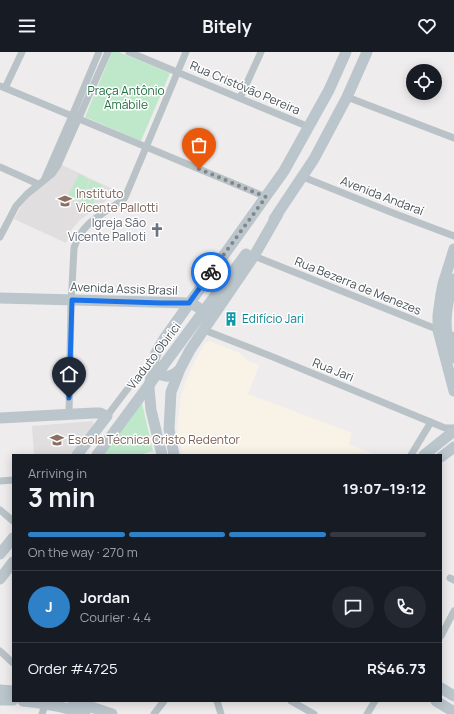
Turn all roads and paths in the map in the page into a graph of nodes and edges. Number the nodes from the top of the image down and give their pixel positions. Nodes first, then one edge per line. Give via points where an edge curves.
1 (22, 52) edge
2 (99, 52) edge
3 (108, 52) edge
4 (129, 52) edge
5 (186, 52) edge
6 (262, 52) edge
7 (346, 52) edge
8 (367, 52) edge
9 (177, 72) junction
10 (3, 87) edge
11 (347, 97) junction
12 (240, 98) junction
13 (76, 118) junction
14 (309, 127) junction
15 (454, 138) edge
16 (146, 147) junction
17 (0, 167) edge
18 (302, 177) junction
19 (42, 182) junction
20 (266, 197) junction
21 (454, 236) edge
22 (0, 237) edge
23 (454, 249) edge
24 (250, 255) junction
25 (454, 278) edge
26 (0, 298) edge
27 (72, 300) junction
28 (189, 303) junction
29 (204, 330) junction
30 (446, 333) edge
31 (454, 358) edge
32 (154, 360) junction
33 (180, 369) junction
34 (132, 383) dead end
35 (454, 391) edge
36 (69, 414) junction
37 (107, 416) junction
38 (0, 418) edge
39 (431, 422) junction
40 (454, 430) edge
41 (454, 447) edge
42 (78, 454) edge
43 (97, 454) edge
44 (162, 454) edge
45 (174, 454) edge
46 (412, 454) edge
47 (425, 454) edge
48 (442, 457) edge
49 (12, 480) edge
50 (0, 481) edge
51 (0, 510) edge
52 (12, 520) edge
53 (12, 539) edge
54 (0, 554) edge
55 (12, 563) edge
56 (0, 579) edge
57 (454, 611) edge
58 (442, 634) edge
59 (0, 651) edge
60 (12, 662) edge
61 (442, 689) edge
62 (0, 690) edge
63 (12, 691) edge
64 (454, 696) edge
65 (0, 700) edge
66 (12, 700) edge
67 (34, 702) edge
68 (76, 702) edge
69 (163, 702) edge
70 (217, 702) edge
71 (293, 702) edge
72 (374, 702) edge
73 (438, 702) edge
74 (46, 704) junction
75 (454, 712) edge
76 (42, 714) edge
77 (85, 714) edge
78 (112, 714) edge
79 (154, 714) edge
80 (221, 714) edge
81 (314, 714) edge
82 (367, 714) edge

1 - 10 street
2 - 13 street
3 - 13 street
4 - 9 street, Rua Cristóvão Pereira
5 - 9 street
6 - 12 street
7 - 14 main road, Avenida Assis Brasil
8 - 11 main road
9 - 12 street, Rua Cristóvão Pereira
9 - 16 street
10 - 13 street
11 - 15 street
11 - 18 main road via 314,160
12 - 14 street, Rua Cristóvão Pereira
13 - 16 street
13 - 19 street
14 - 20 main road, Avenida Assis Brasil
16 - 20 street
16 - 27 street via 124,199 89,223 79,236 74,248
17 - 19 street
18 - 21 street, Avenida Andaraí
18 - 24 main road
19 - 22 street via 26,194 16,206
20 - 28 main road, Avenida Assis Brasil
23 - 30 main road via 441,294 438,315
24 - 29 main road
24 - 30 street, Rua Bezerra de Menezes
24 - 43 main road, Viaduto Obirici, bridge
25 - 30 main road via 449,295
26 - 27 main road, Avenida Assis Brasil
27 - 28 main road, Avenida Assis Brasil
27 - 36 street
28 - 29 main road via 196,305 204,313
28 - 32 main road via 164,339
29 - 33 main road
29 - 39 street, Rua Jari
30 - 31 main road
30 - 35 main road
32 - 33 main road via 154,368 160,375 173,375
32 - 44 main road via 149,388 151,410
33 - 45 main road via 171,392 169,429
34 - 37 street
36 - 37 main road via 100,413
36 - 38 main road
37 - 42 main road
39 - 40 street, Rua Jari
39 - 46 street
40 - 47 main road
41 - 48 main road
49 - 50 street
51 - 52 street
53 - 54 main road
55 - 56 main road
57 - 58 street
59 - 60 street
61 - 64 main road
62 - 63 main road
65 - 66 main road
67 - 74 main road
68 - 78 main road
69 - 79 street
70 - 80 street
71 - 81 street
72 - 82 street
73 - 75 main road
74 - 76 street
74 - 77 main road

